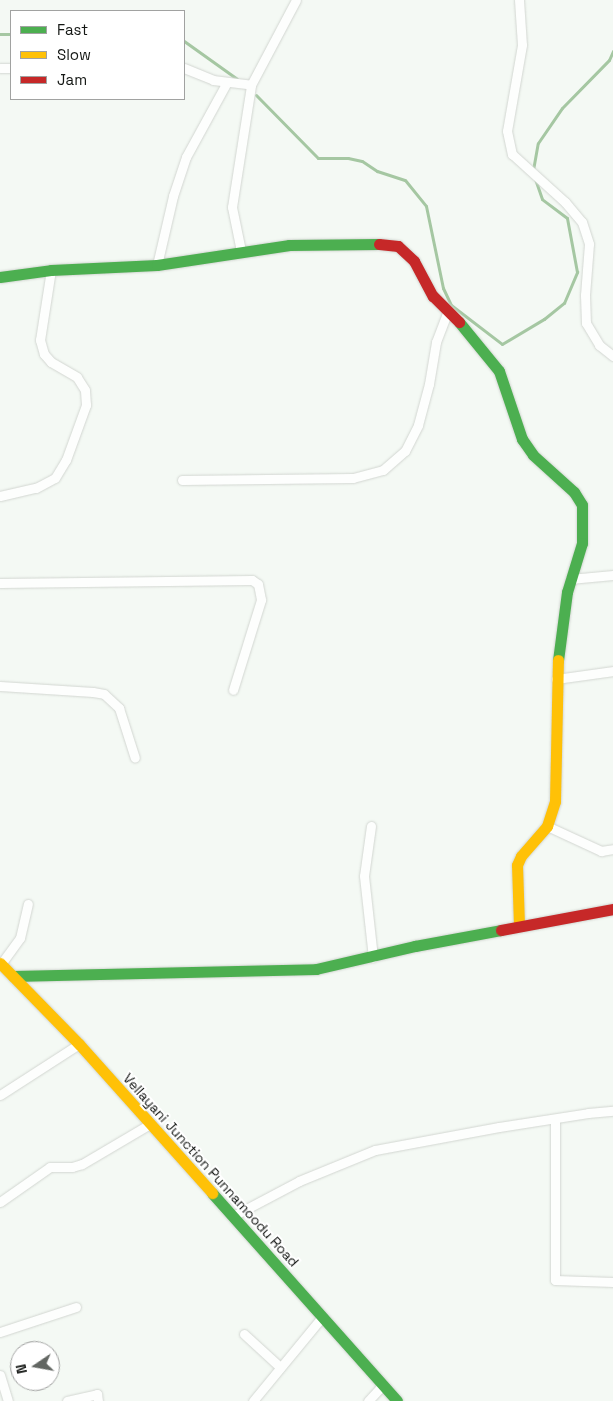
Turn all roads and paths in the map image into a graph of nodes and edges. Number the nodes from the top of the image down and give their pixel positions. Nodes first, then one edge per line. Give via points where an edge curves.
1 (296, 0) edge
2 (520, 0) edge
3 (185, 68) edge
4 (227, 82) junction
5 (251, 85) junction
6 (241, 251) junction
7 (157, 265) junction
8 (51, 270) junction
9 (0, 277) edge
10 (448, 311) junction
11 (613, 356) edge
12 (182, 480) dead end
13 (0, 496) edge
14 (613, 575) edge
15 (570, 579) junction
16 (0, 583) edge
17 (613, 671) edge
18 (556, 679) junction
19 (0, 686) edge
20 (233, 690) dead end
21 (135, 758) dead end
22 (370, 826) dead end
23 (547, 826) junction
24 (613, 849) edge
25 (28, 904) dead end
26 (613, 909) edge
27 (519, 925) junction
28 (373, 958) junction
29 (1, 963) edge
30 (13, 976) junction
31 (79, 1044) junction
32 (0, 1095) edge
33 (613, 1111) edge
34 (555, 1119) junction
35 (150, 1124) junction
36 (0, 1202) edge
37 (233, 1216) junction
38 (613, 1282) edge
39 (76, 1307) dead end
40 (322, 1318) junction
41 (0, 1332) edge
42 (244, 1334) dead end
43 (280, 1367) junction
44 (0, 1375) edge
45 (383, 1386) junction
46 (8, 1401) edge
47 (67, 1401) edge
48 (98, 1401) edge
49 (253, 1401) edge
50 (368, 1401) edge
51 (397, 1401) edge

1 - 5 street
2 - 11 street via 522,45 507,131 512,154 565,202 582,222 589,244 586,323 600,346
3 - 4 street via 205,78
4 - 5 street
4 - 7 street via 186,157
5 - 6 street via 232,207
6 - 7 street
6 - 10 street via 289,245 368,243 398,246 414,261 433,296
7 - 8 street
8 - 9 street
8 - 13 street via 40,340 44,354 51,362 77,377 85,390 86,404 66,460 55,478 36,488
10 - 12 street via 436,342 418,425 405,451 383,470 353,478
10 - 15 street via 499,371 522,440 574,492 582,505 582,543
14 - 15 street
15 - 18 street
16 - 20 street via 252,580 258,584 261,600
17 - 18 street
18 - 23 street via 555,801
19 - 21 street via 104,694 119,708
22 - 28 street via 364,876
23 - 24 street via 601,851
23 - 27 street via 517,864
25 - 29 street via 20,938
26 - 27 street
27 - 28 street
28 - 30 street via 316,970
29 - 30 street, Vellayani Junction Punnamoodu Road
30 - 31 street, Vellayani Junction Punnamoodu Road
31 - 32 street
31 - 35 street, Vellayani Junction Punnamoodu Road
33 - 34 street
34 - 37 street via 376,1150 299,1181
34 - 38 street via 555,1280
35 - 36 street via 82,1164 50,1167
35 - 37 street, Vellayani Junction Punnamoodu Road
37 - 40 street, Vellayani Junction Punnamoodu Road
39 - 41 street
40 - 43 street
40 - 45 street, Vellayani Junction Punnamoodu Road
42 - 43 street
43 - 49 street
44 - 46 street
45 - 50 street
45 - 51 street, Vellayani Junction Punnamoodu Road
47 - 48 street via 96,1394

